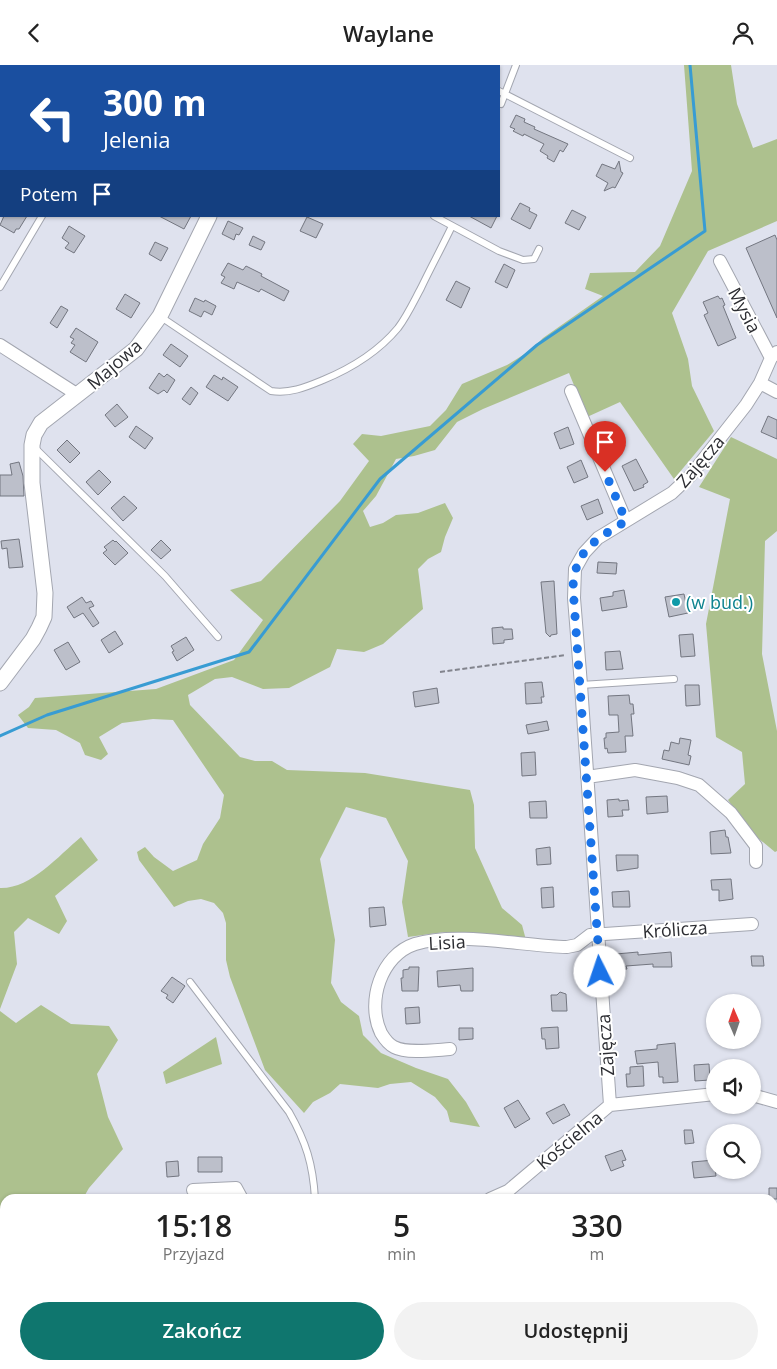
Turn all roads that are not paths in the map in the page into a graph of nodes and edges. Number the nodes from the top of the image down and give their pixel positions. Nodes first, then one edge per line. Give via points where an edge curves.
1 (516, 65) edge
2 (502, 93) edge
3 (501, 104) dead end
4 (630, 158) dead end
5 (41, 217) edge
6 (209, 217) edge
7 (436, 217) edge
8 (452, 226) junction
9 (539, 249) dead end
10 (720, 261) dead end
11 (0, 287) edge
12 (160, 316) junction
13 (0, 345) edge
14 (774, 355) edge
15 (760, 383) junction
16 (571, 391) dead end
17 (777, 392) edge
18 (78, 395) junction
19 (32, 445) junction
20 (626, 521) junction
21 (218, 637) dead end
22 (674, 679) dead end
23 (0, 683) edge
24 (581, 685) junction
25 (587, 777) junction
26 (756, 862) dead end
27 (752, 924) dead end
28 (597, 934) junction
29 (190, 982) dead end
30 (450, 1049) dead end
31 (706, 1095) edge
32 (761, 1098) edge
33 (777, 1102) edge
34 (610, 1105) junction
35 (193, 1190) dead end
36 (239, 1194) edge
37 (314, 1194) edge
38 (501, 1194) edge

1 - 2 lane
2 - 3 lane
2 - 4 lane
5 - 11 lane
6 - 12 street, Majowa
7 - 8 lane
8 - 9 lane via 523,260 534,259
8 - 12 lane via 412,305 388,338 358,363 304,387 271,391
10 - 14 street, Mysia
12 - 18 street, Majowa via 136,349
13 - 18 street
14 - 15 street, Zajęcza
15 - 17 street
15 - 20 street, Zajęcza via 691,475 672,493
16 - 20 street
18 - 19 street, Majowa via 41,423
19 - 21 lane via 165,576
19 - 23 street, Majowa via 32,483 45,593 44,611 39,628
20 - 24 street, Zajęcza via 589,546 575,569
22 - 24 lane
24 - 25 street, Zajęcza
25 - 26 street via 635,769 699,785 731,813 756,846
25 - 28 street, Zajęcza
27 - 28 street, Królicza
28 - 30 street, Lisia via 567,947 455,939 430,941 413,945 397,955 379,982 375,997 376,1017 384,1039 394,1047 406,1050
28 - 34 street, Zajęcza
29 - 37 lane via 289,1112 309,1153
31 - 34 street, Kościelna
32 - 33 street
34 - 38 street, Kościelna
35 - 36 street via 236,1189

